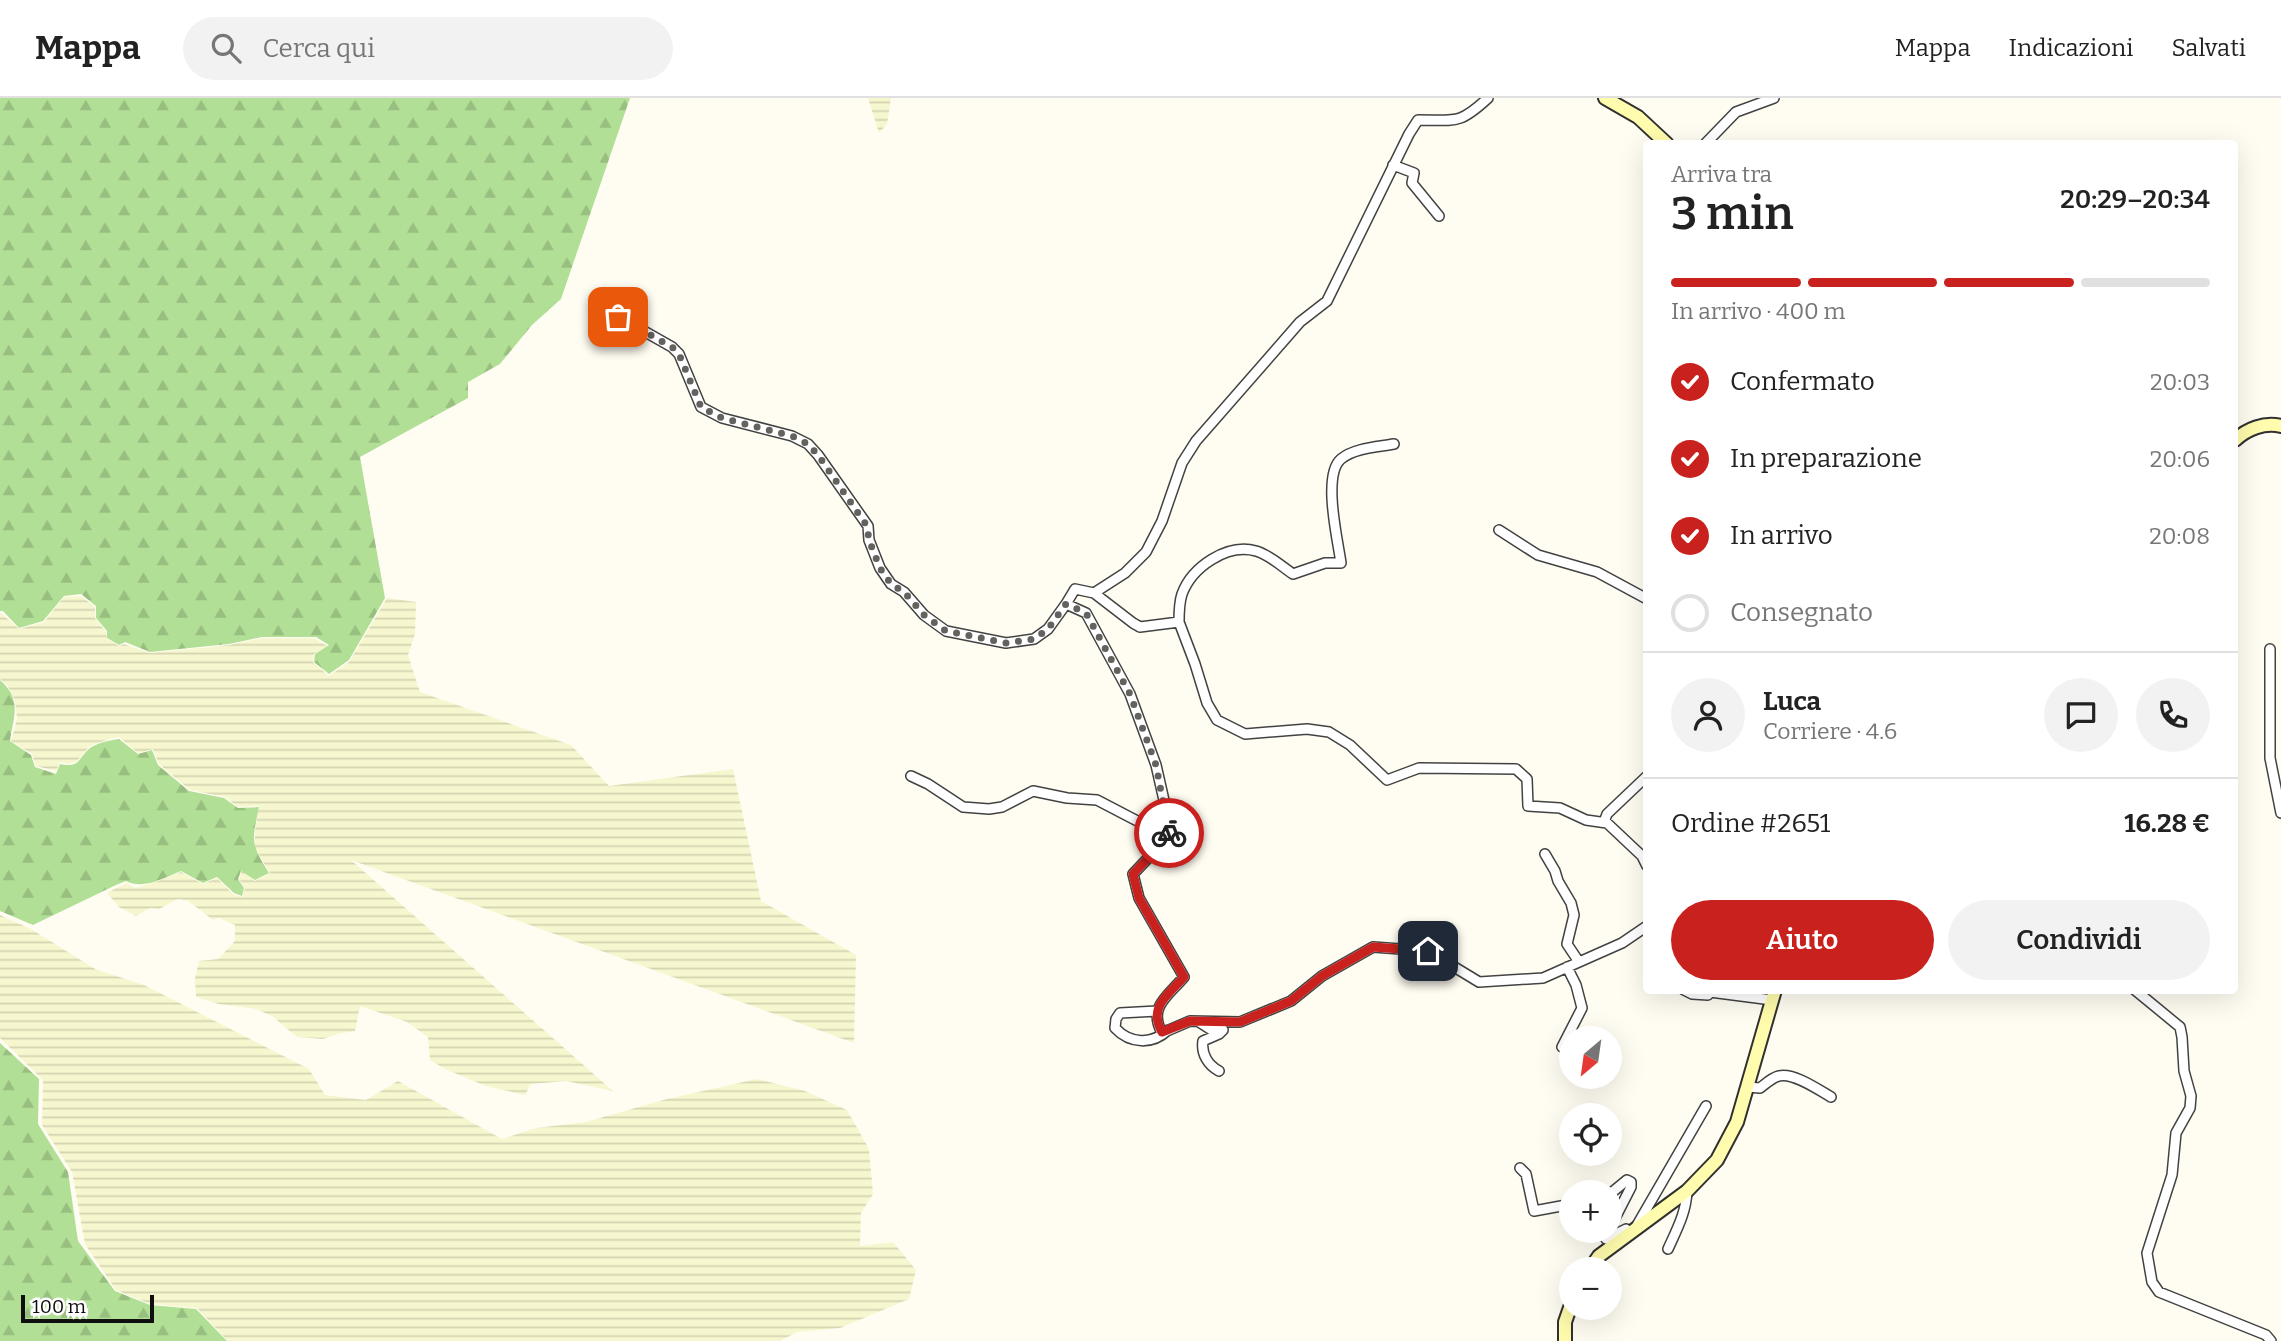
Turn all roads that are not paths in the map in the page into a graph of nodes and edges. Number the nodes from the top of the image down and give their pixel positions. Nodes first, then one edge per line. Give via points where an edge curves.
1 (1488, 98) edge
2 (1605, 98) edge
3 (1774, 98) edge
4 (1663, 140) edge
5 (1709, 140) edge
6 (1393, 165) junction
7 (1439, 216) dead end
8 (618, 317) dead end
9 (2281, 426) edge
10 (2238, 437) edge
11 (1394, 444) dead end
12 (1499, 530) dead end
13 (1094, 593) junction
14 (1643, 597) edge
15 (1066, 604) junction
16 (1179, 622) junction
17 (2270, 649) dead end
18 (911, 776) dead end
19 (1643, 780) edge
20 (2281, 813) edge
21 (1604, 822) junction
22 (1168, 837) junction
23 (1545, 853) dead end
24 (1643, 858) edge
25 (1643, 930) edge
26 (1579, 962) junction
27 (1567, 967) junction
28 (1748, 994) edge
29 (2141, 994) edge
30 (1774, 995) edge
31 (1157, 1011) junction
32 (1198, 1022) junction
33 (1573, 1026) edge
34 (1168, 1030) junction
35 (1219, 1071) dead end
36 (1747, 1087) junction
37 (1831, 1097) dead end
38 (1706, 1106) dead end
39 (1520, 1168) dead end
40 (1622, 1184) edge
41 (1687, 1191) junction
42 (1622, 1204) edge
43 (1559, 1207) edge
44 (1635, 1228) junction
45 (1622, 1233) edge
46 (1668, 1250) dead end
47 (1599, 1257) edge
48 (1566, 1320) edge
49 (1565, 1341) edge
50 (2271, 1341) edge

1 - 6 street via 1462,119 1418,120
2 - 4 main road via 1638,117
3 - 5 street via 1736,111
6 - 7 street via 1414,173 1412,183
6 - 13 street via 1327,301 1300,322 1196,441 1182,463 1146,552
8 - 15 street via 679,354 701,407 722,418 808,444 867,526 880,568 891,584 946,631 1006,643 1026,641 1048,629
9 - 10 main road via 2258,426
11 - 16 street via 1365,449 1342,458 1336,466 1331,491 1341,563 1325,563 1293,574 1256,551 1230,551 1202,566 1186,585
12 - 14 street via 1538,555 1597,572
13 - 15 street via 1076,589
13 - 16 street via 1140,627
15 - 22 street via 1086,613 1130,694 1156,765
16 - 21 street via 1207,703 1217,720 1240,732 1329,732 1387,780 1419,768 1516,769 1527,779 1528,806 1560,808 1586,820
17 - 20 street via 2270,758
18 - 22 street via 963,807 1002,807 1032,792 1097,800
19 - 21 street
21 - 24 street
22 - 31 street via 1133,874 1139,898 1184,977
23 - 26 street via 1571,903 1574,915 1567,944
25 - 26 street
26 - 27 street
27 - 32 street via 1543,978 1479,982 1428,951 1373,947 1322,976 1291,1001 1240,1022
27 - 33 street via 1582,1008
28 - 30 street
29 - 50 street via 2180,1027 2191,1096 2190,1108 2176,1133 2172,1175 2147,1253 2152,1282 2158,1292 2266,1335
30 - 36 main road
31 - 34 street via 1155,1020 1162,1032
31 - 34 street via 1120,1013 1115,1028 1129,1038 1151,1041
32 - 34 street
32 - 35 street via 1223,1030 1203,1041 1202,1048
36 - 37 street via 1760,1088 1786,1076
36 - 41 main road via 1737,1122 1717,1160
38 - 44 street
39 - 43 street via 1526,1174 1534,1211
40 - 42 street via 1631,1182
41 - 44 main road
41 - 46 street via 1682,1221
44 - 45 street
44 - 47 main road
48 - 49 main road

